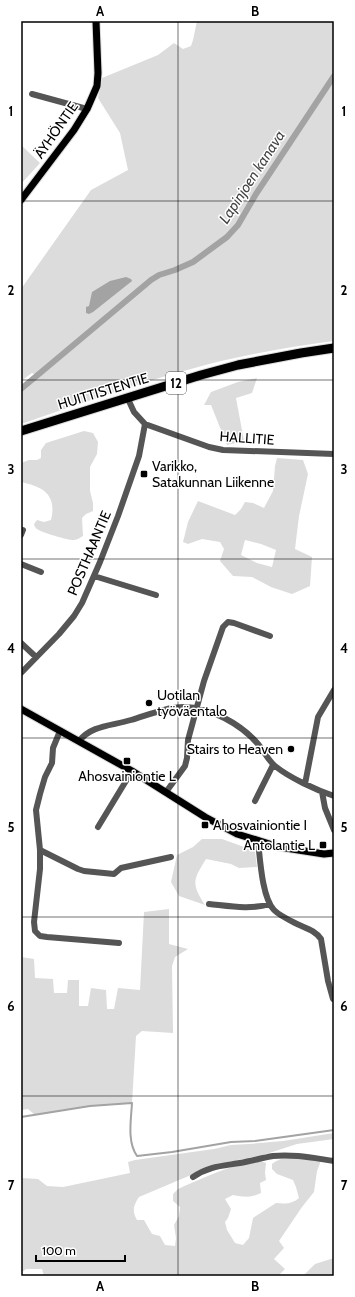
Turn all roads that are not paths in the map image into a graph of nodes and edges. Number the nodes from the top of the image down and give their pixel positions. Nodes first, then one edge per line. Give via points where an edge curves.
1 (96, 21) edge
2 (32, 94) dead end
3 (87, 109) junction
4 (21, 200) edge
5 (334, 348) edge
6 (128, 399) junction
7 (145, 424) junction
8 (21, 431) edge
9 (334, 454) edge
10 (21, 564) edge
11 (41, 572) dead end
12 (94, 576) junction
13 (156, 595) dead end
14 (270, 636) dead end
15 (21, 643) edge
16 (36, 657) junction
17 (21, 673) edge
18 (334, 690) edge
19 (196, 708) junction
20 (21, 709) edge
21 (60, 731) junction
22 (78, 741) junction
23 (273, 765) junction
24 (132, 772) junction
25 (305, 784) junction
26 (166, 792) junction
27 (322, 792) junction
28 (334, 796) edge
29 (255, 802) dead end
30 (98, 827) dead end
31 (334, 830) edge
32 (258, 841) junction
33 (40, 850) junction
34 (334, 853) edge
35 (171, 857) dead end
36 (209, 904) dead end
37 (270, 904) junction
38 (119, 943) dead end
39 (334, 999) edge
40 (334, 1161) edge
41 (193, 1177) dead end

1 - 3 main road, ÄYHÖNTIE via 97,86
2 - 3 street
3 - 4 main road, ÄYHÖNTIE
5 - 6 highway, HUITTISTENTIE / 12 via 238,365
6 - 7 street via 134,412
6 - 8 highway, HUITTISTENTIE / 12
7 - 9 street, HALLITIE via 223,450
7 - 12 street, POSTHAANTIE via 136,464
10 - 11 street
12 - 13 street
12 - 16 street, POSTHAANTIE via 74,616
14 - 19 street via 228,622 223,627
15 - 16 street
16 - 17 street, POSTHAANTIE
18 - 25 street via 318,717
19 - 22 street via 172,708 117,725 95,728 85,733
19 - 23 street via 227,719 243,729 259,745
19 - 26 street via 185,766
20 - 21 main road
21 - 22 main road
21 - 33 street via 36,810
22 - 24 main road
23 - 25 street
23 - 29 street
24 - 26 main road
24 - 30 street
25 - 27 street
26 - 32 main road via 205,817 237,834
27 - 28 street
27 - 31 street
32 - 34 main road via 296,850
32 - 37 street via 266,895
33 - 35 street via 78,869 114,874 121,868
33 - 38 street via 35,932 47,937
36 - 37 street via 242,908
37 - 39 street via 274,911 317,933 321,939 328,981
40 - 41 street via 300,1155 274,1156 218,1166

